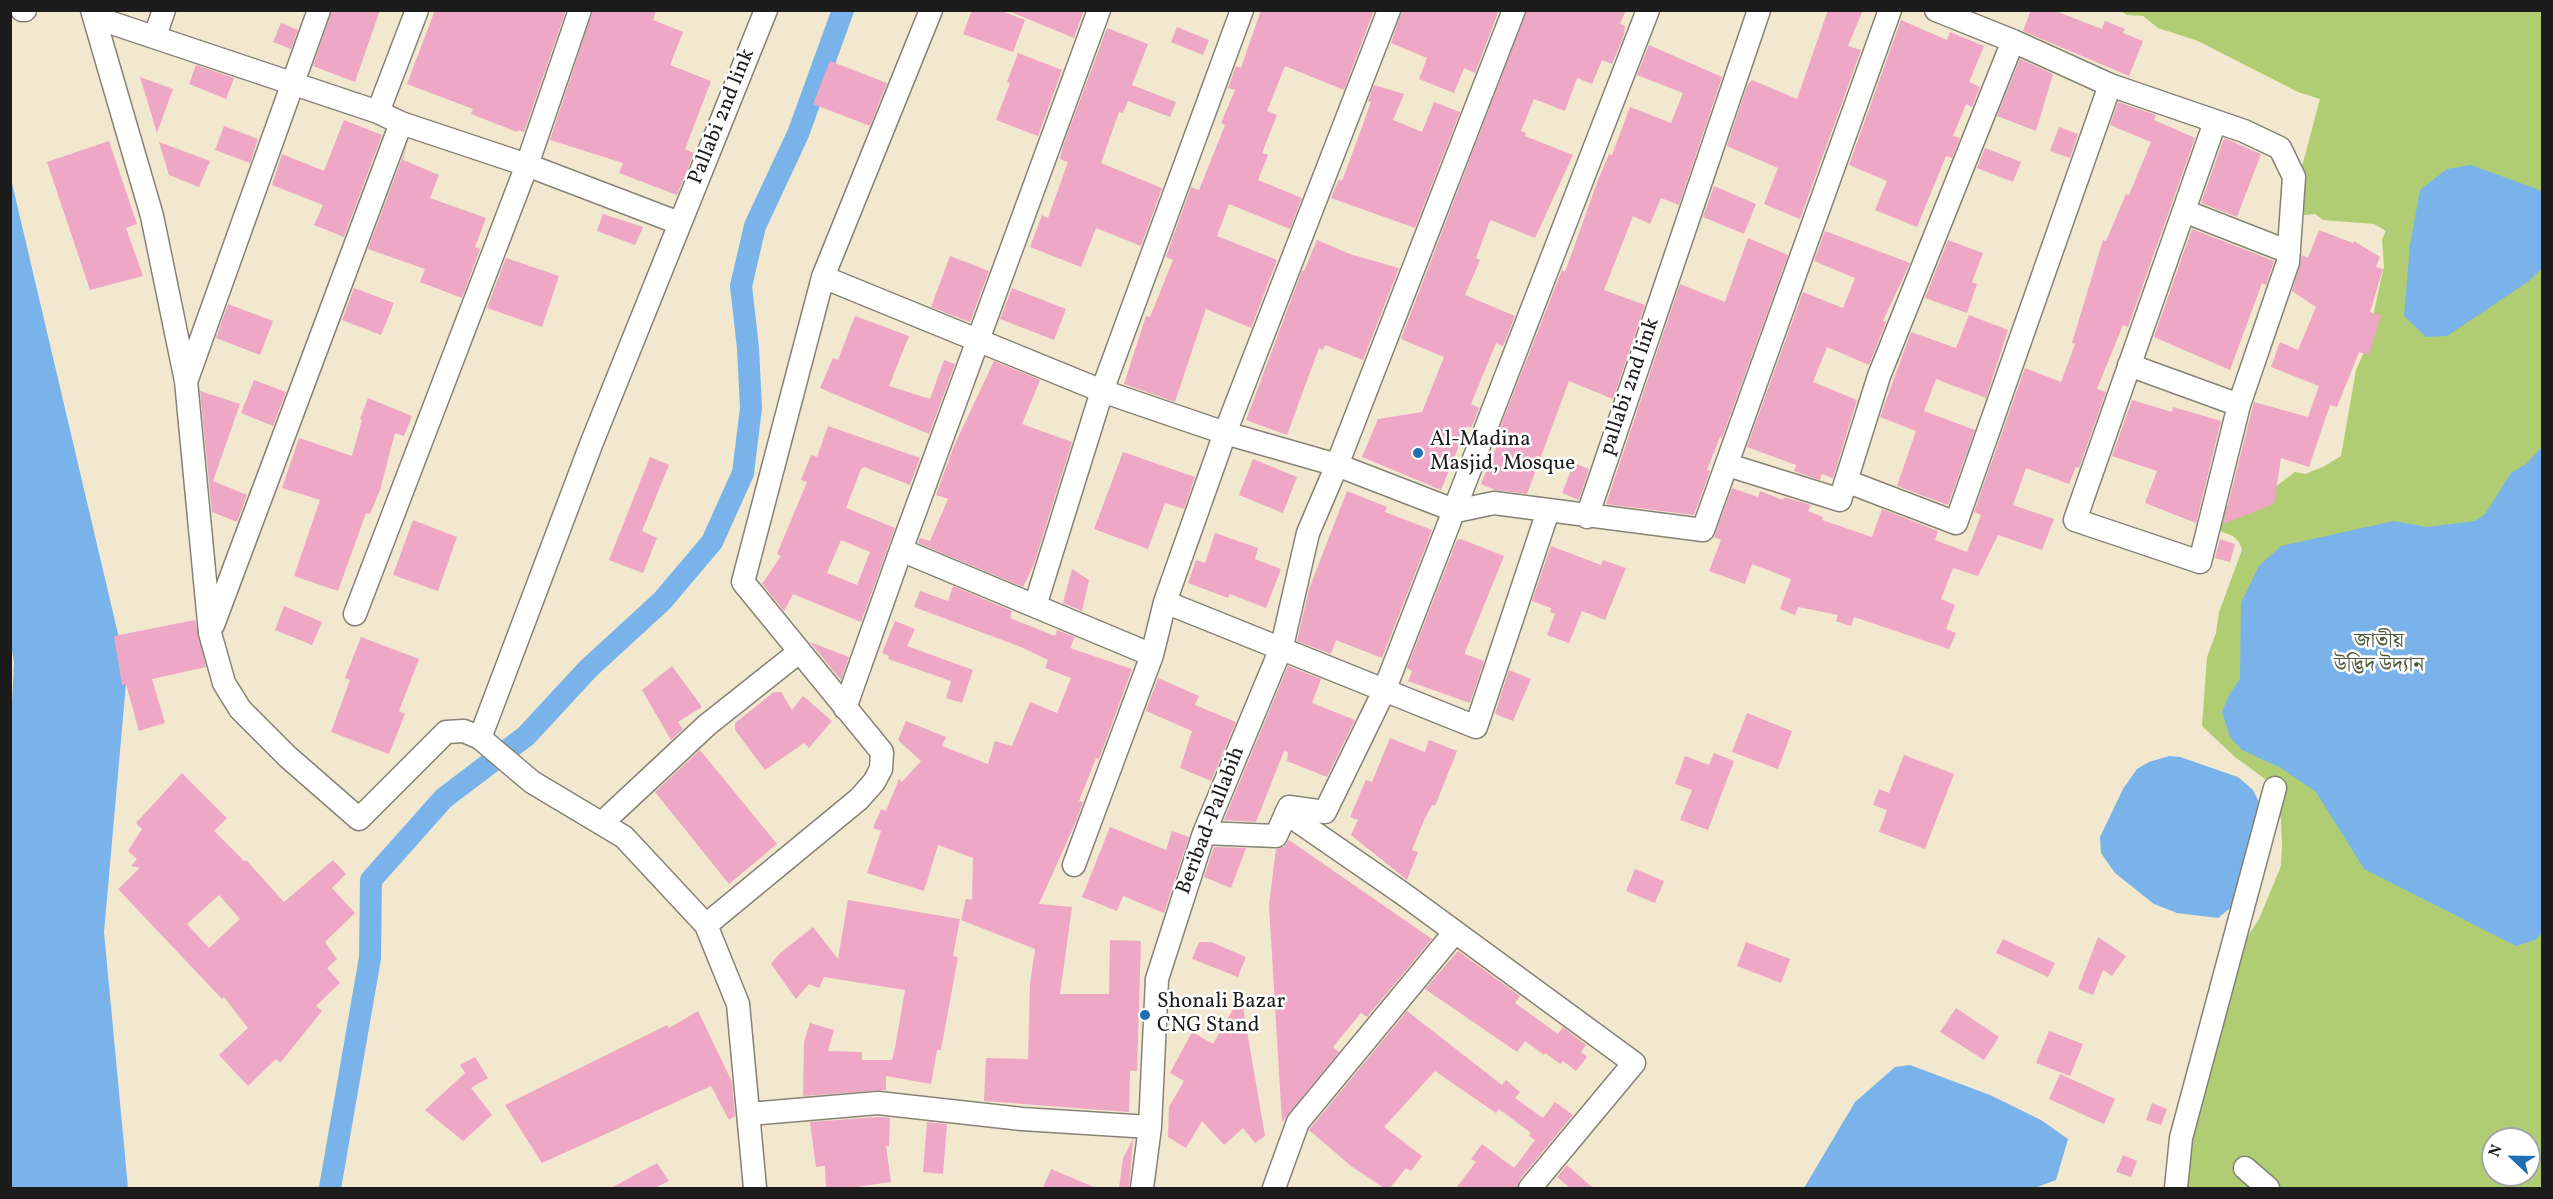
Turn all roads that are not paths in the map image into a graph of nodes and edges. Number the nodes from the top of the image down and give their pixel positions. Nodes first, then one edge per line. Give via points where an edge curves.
1 (164, 10) edge
2 (319, 10) edge
3 (417, 10) edge
4 (580, 10) edge
5 (766, 10) edge
6 (931, 10) edge
7 (1099, 10) edge
8 (1242, 10) edge
9 (1389, 10) edge
10 (1514, 10) edge
11 (1648, 10) edge
12 (1760, 10) edge
13 (1890, 10) edge
14 (1936, 10) edge
15 (93, 14) edge
16 (155, 36) junction
17 (2013, 41) junction
18 (294, 83) junction
19 (2110, 85) junction
20 (378, 112) junction
21 (2215, 122) junction
22 (401, 123) junction
23 (527, 165) junction
24 (2184, 211) junction
25 (679, 223) junction
26 (2289, 252) junction
27 (823, 277) junction
28 (979, 341) junction
29 (2129, 365) junction
30 (186, 381) junction
31 (1102, 391) junction
32 (2239, 405) junction
33 (1225, 433) junction
34 (1337, 465) junction
35 (1728, 465) junction
36 (1846, 481) junction
37 (1456, 510) junction
38 (1548, 511) junction
39 (1587, 517) junction
40 (901, 550) junction
41 (1165, 602) junction
42 (1035, 606) junction
43 (355, 614) dead end
44 (210, 633) junction
45 (1282, 646) junction
46 (800, 652) junction
47 (1152, 654) junction
48 (1384, 691) junction
49 (845, 708) junction
50 (480, 739) junction
51 (2275, 788) dead end
52 (1286, 813) junction
53 (603, 822) junction
54 (1204, 833) junction
55 (1074, 865) dead end
56 (706, 925) junction
57 (1455, 932) junction
58 (749, 1114) junction
59 (1150, 1127) junction
60 (2244, 1168) dead end
61 (755, 1188) edge
62 (1142, 1188) edge
63 (1274, 1188) edge
64 (1530, 1188) edge
65 (2176, 1188) edge
66 (2268, 1188) edge

1 - 16 street
2 - 18 street
3 - 20 street
4 - 23 street
5 - 25 street, Pallabi 2nd link
6 - 27 street
7 - 28 street
8 - 31 street
9 - 33 street
10 - 34 street, Beribad-Pallabih
11 - 37 street
12 - 39 street, pallabi 2nd link
13 - 35 street
14 - 17 street
15 - 16 street
15 - 30 street via 152,216
16 - 18 street
17 - 19 street
17 - 36 street via 1880,376
18 - 20 street
18 - 30 street
19 - 21 street
19 - 36 street via 1956,523
20 - 22 street
21 - 24 street
21 - 26 street via 2280,148 2294,177
22 - 23 street
22 - 44 street
23 - 25 street
23 - 43 street
24 - 26 street
24 - 29 street
25 - 50 street, Pallabi 2nd link
26 - 32 street
27 - 28 street
27 - 46 street via 742,582
28 - 31 street
28 - 40 street
29 - 32 street
29 - 32 street via 2075,520 2200,562
30 - 44 street
31 - 33 street
31 - 42 street
33 - 34 street
33 - 41 street
34 - 37 street
34 - 45 street, Beribad-Pallabih via 1308,532
35 - 36 street via 1840,500
35 - 39 street via 1703,530
37 - 38 street via 1494,503
37 - 48 street
38 - 39 street
38 - 48 street via 1476,727
40 - 42 street
40 - 49 street
41 - 45 street
41 - 47 street
42 - 47 street
44 - 50 street via 224,683 240,709 359,819 446,732 464,731
45 - 48 street
45 - 54 street, Beribad-Pallabih
46 - 49 street
46 - 53 street via 707,725
47 - 55 street
48 - 52 street via 1325,812 1289,807
49 - 56 street via 882,752 881,769 874,782 859,799
50 - 53 street via 532,782
51 - 65 street via 2181,1138
52 - 54 street via 1276,836
52 - 57 street
53 - 56 street via 624,837
54 - 59 street, Beribad-Pallabih via 1157,979
56 - 58 street via 738,1004
57 - 63 street via 1298,1122
57 - 64 street via 1634,1063
58 - 59 street via 878,1103 1022,1119
58 - 61 street
59 - 62 street, Beribad-Pallabih
60 - 66 street

